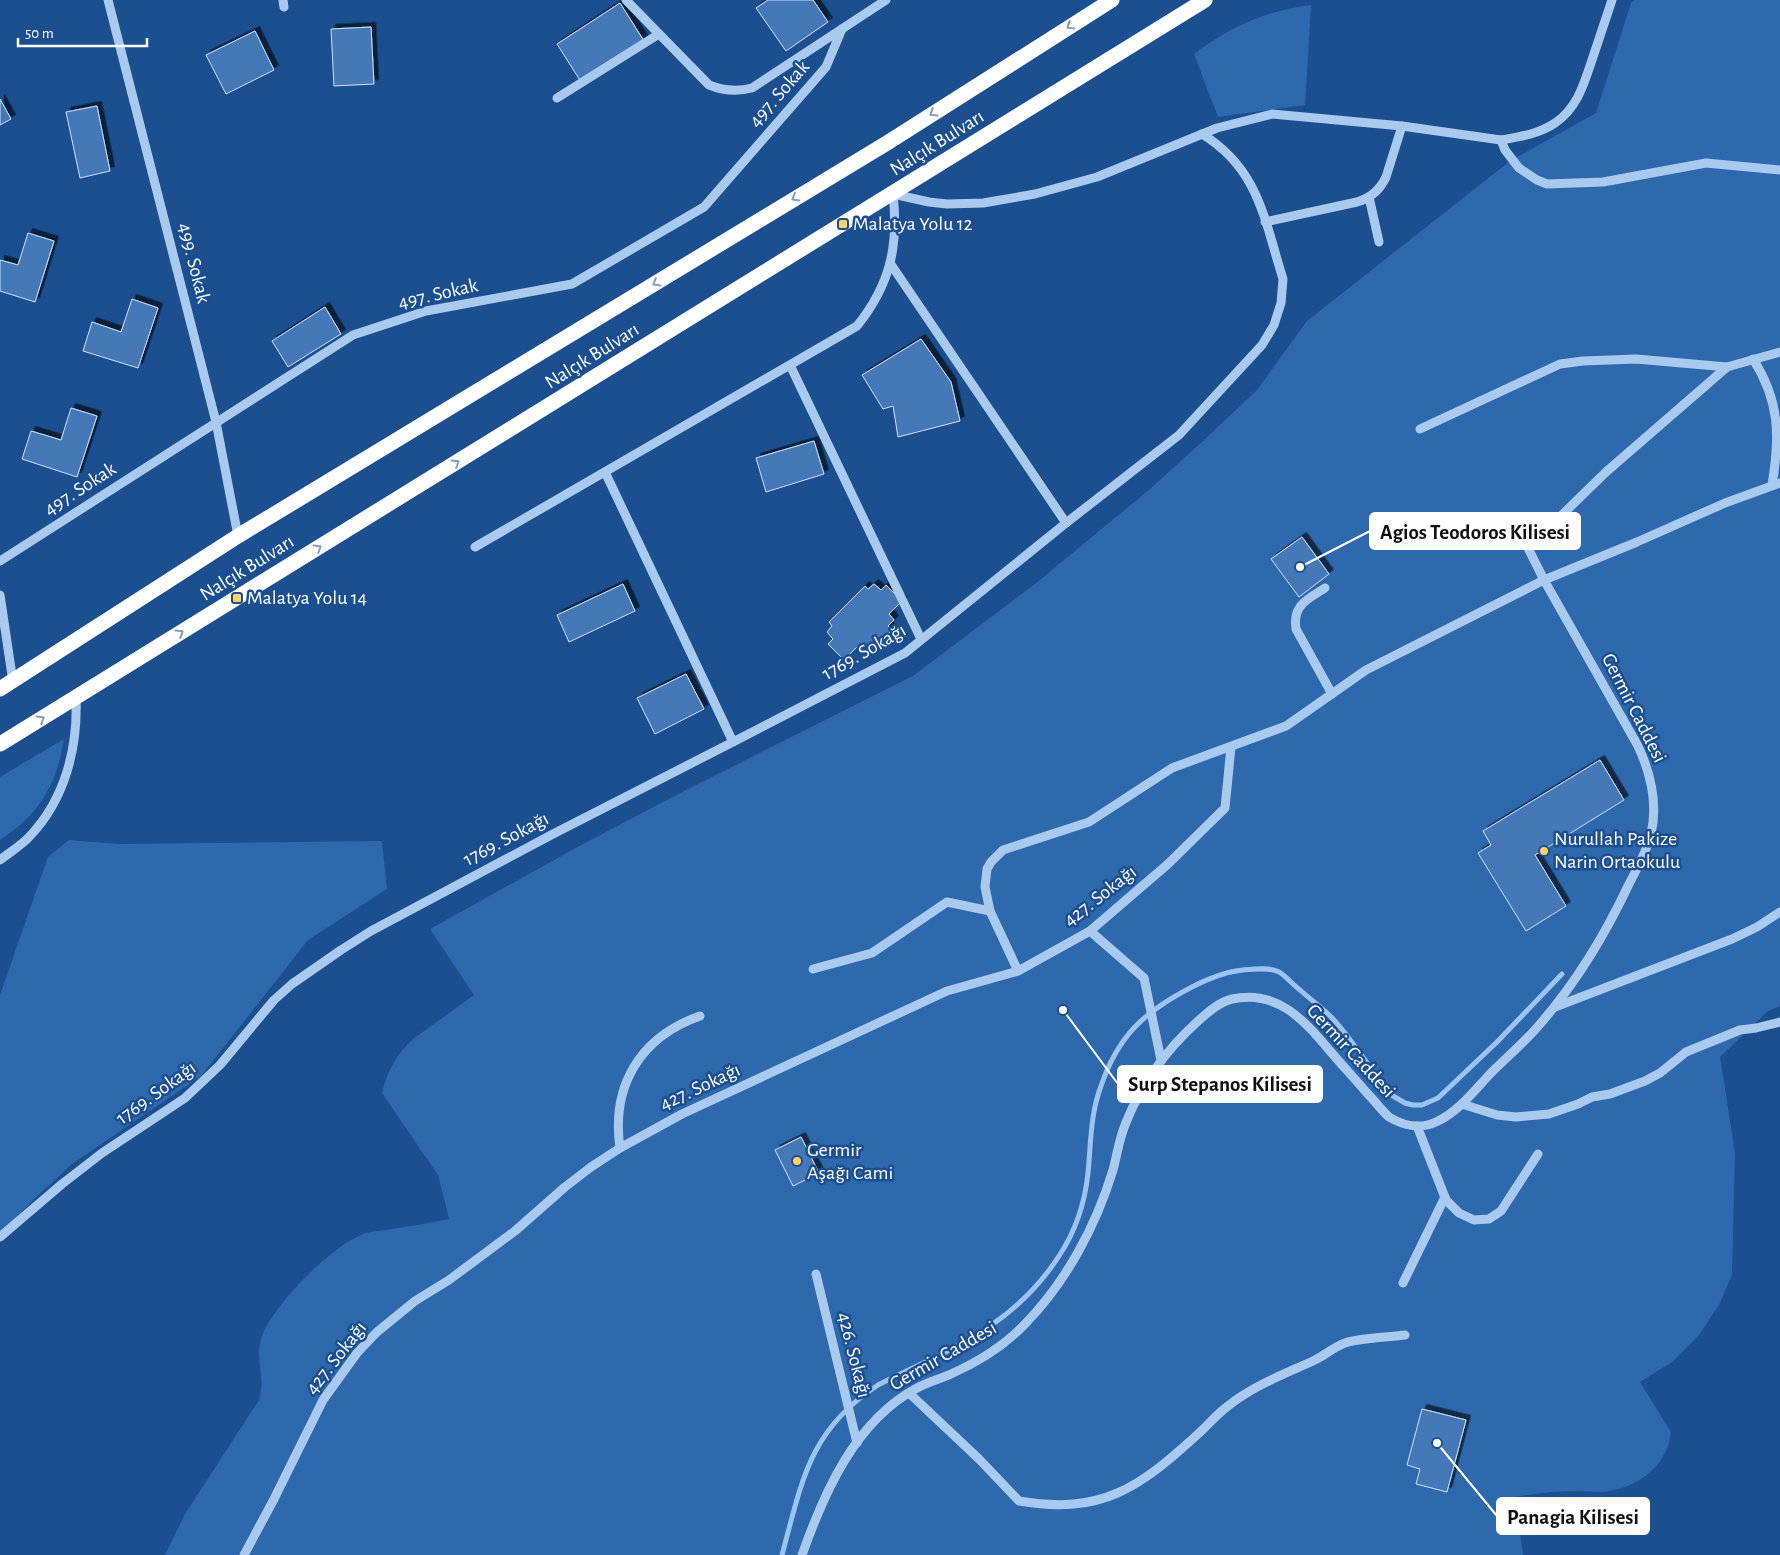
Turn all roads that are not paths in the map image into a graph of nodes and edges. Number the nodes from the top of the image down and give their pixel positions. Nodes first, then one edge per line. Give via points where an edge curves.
1 (108, 0) edge
2 (626, 0) edge
3 (886, 0) edge
4 (1112, 0) edge
5 (1205, 0) edge
6 (1612, 0) edge
7 (842, 29) junction
8 (659, 34) junction
9 (557, 98) dead end
10 (1402, 126) junction
11 (1202, 134) junction
12 (1501, 140) junction
13 (1780, 170) edge
14 (893, 194) junction
15 (1369, 197) junction
16 (1265, 222) junction
17 (1379, 242) dead end
18 (890, 263) junction
19 (1780, 352) edge
20 (1753, 359) junction
21 (790, 365) junction
22 (1727, 367) junction
23 (216, 422) junction
24 (1420, 429) dead end
25 (605, 472) junction
26 (1776, 484) edge
27 (1066, 523) junction
28 (238, 536) junction
29 (475, 547) dead end
30 (0, 561) edge
31 (1544, 580) junction
32 (1325, 588) dead end
33 (0, 595) edge
34 (921, 639) junction
35 (6, 685) edge
36 (1332, 694) junction
37 (76, 698) junction
38 (733, 742) junction
39 (0, 744) edge
40 (1231, 747) junction
41 (0, 860) edge
42 (990, 911) junction
43 (1780, 912) edge
44 (1090, 931) junction
45 (813, 969) dead end
46 (1018, 970) junction
47 (1554, 1007) junction
48 (700, 1016) dead end
49 (1780, 1022) edge
50 (1161, 1060) junction
51 (1462, 1104) junction
52 (1417, 1126) junction
53 (620, 1148) junction
54 (1538, 1154) dead end
55 (1445, 1197) junction
56 (0, 1237) edge
57 (816, 1274) dead end
58 (1403, 1283) dead end
59 (1405, 1335) dead end
60 (909, 1393) junction
61 (857, 1444) junction
62 (244, 1555) edge
63 (802, 1555) edge

1 - 23 street, 499. Sokak
2 - 8 street
3 - 7 street
4 -> 28 highway, Nalçık Bulvarı via 878,148
5 - 14 highway, Nalçık Bulvarı
6 - 12 street via 1581,90 1571,108 1544,129
7 - 8 street via 752,88 736,91 709,85
7 - 23 street, 497. Sokak via 826,67 704,207 572,284 426,311 353,335
8 - 9 street
10 - 11 street via 1272,114
10 - 12 street
10 - 15 street via 1382,184
11 - 14 street via 1097,177 1035,194 983,203 947,204
11 - 16 street, 1769. Sokağı via 1227,151 1246,175
12 - 13 street via 1519,168 1547,184 1603,182 1706,163
14 - 18 street via 895,234
37 -> 14 highway, Nalçık Bulvarı
15 - 16 street
15 - 17 street
16 - 27 street, 1769. Sokağı via 1283,278 1281,303 1274,325 1262,345 1179,435
18 - 21 street via 878,294 857,326
18 - 27 street
19 - 20 street
20 - 22 street
20 - 26 street via 1771,392 1780,428
21 - 25 street
21 - 34 street
22 - 24 street via 1636,359 1560,364
22 - 31 street, Germir Caddesi via 1606,472 1528,548
23 - 28 street, 499. Sokak
23 - 30 street, 497. Sokak
25 - 29 street
25 - 38 street
26 - 31 street
27 - 34 street, 1769. Sokağı
28 - 35 highway, Nalçık Bulvarı
31 - 36 street via 1366,670
31 - 47 street, Germir Caddesi via 1638,746 1646,762 1654,797 1651,832 1640,866 1595,950
32 - 36 street via 1302,604 1295,622
33 - 35 street
34 - 38 street, 1769. Sokağı via 905,653
36 - 40 street via 1286,726
39 -> 37 highway, Nalçık Bulvarı
37 - 41 street via 75,735 61,789 29,837
38 - 56 street, 1769. Sokağı via 340,950 274,1000 220,1065 185,1098 102,1153
40 - 42 street via 1172,768 1089,822 1003,850 991,862 985,878
40 - 44 street, 427. Sokağı via 1225,808 1168,864
42 - 45 street via 947,902 872,953
42 - 46 street
43 - 47 street via 1732,939
44 - 46 street, 427. Sokağı
44 - 50 street via 1144,978
46 - 53 street, 427. Sokağı via 947,991 682,1114
47 - 51 street, Germir Caddesi
48 - 53 street via 663,1035 635,1065 620,1104
49 - 51 street via 1740,1030 1686,1052 1660,1073 1636,1085 1592,1097 1549,1114 1497,1115
50 - 52 street, Germir Caddesi via 1182,1035 1222,1002 1246,997 1270,1001 1306,1023 1390,1117
50 - 60 street, Germir Caddesi via 1130,1111 1092,1224 1054,1291 1023,1326 992,1351 968,1366
51 - 52 street, Germir Caddesi via 1437,1122
52 - 55 street
53 - 62 street, 427. Sokağı via 564,1187 508,1237 399,1312 357,1353 323,1400
54 - 55 street via 1501,1211 1489,1219 1466,1218
55 - 58 street
57 - 61 street, 426. Sokağı
59 - 60 street via 1346,1342 1266,1382 1228,1406 1138,1484 1080,1504 1060,1506 1019,1501
60 - 61 street, Germir Caddesi via 878,1418
61 - 63 street, Germir Caddesi via 831,1484

